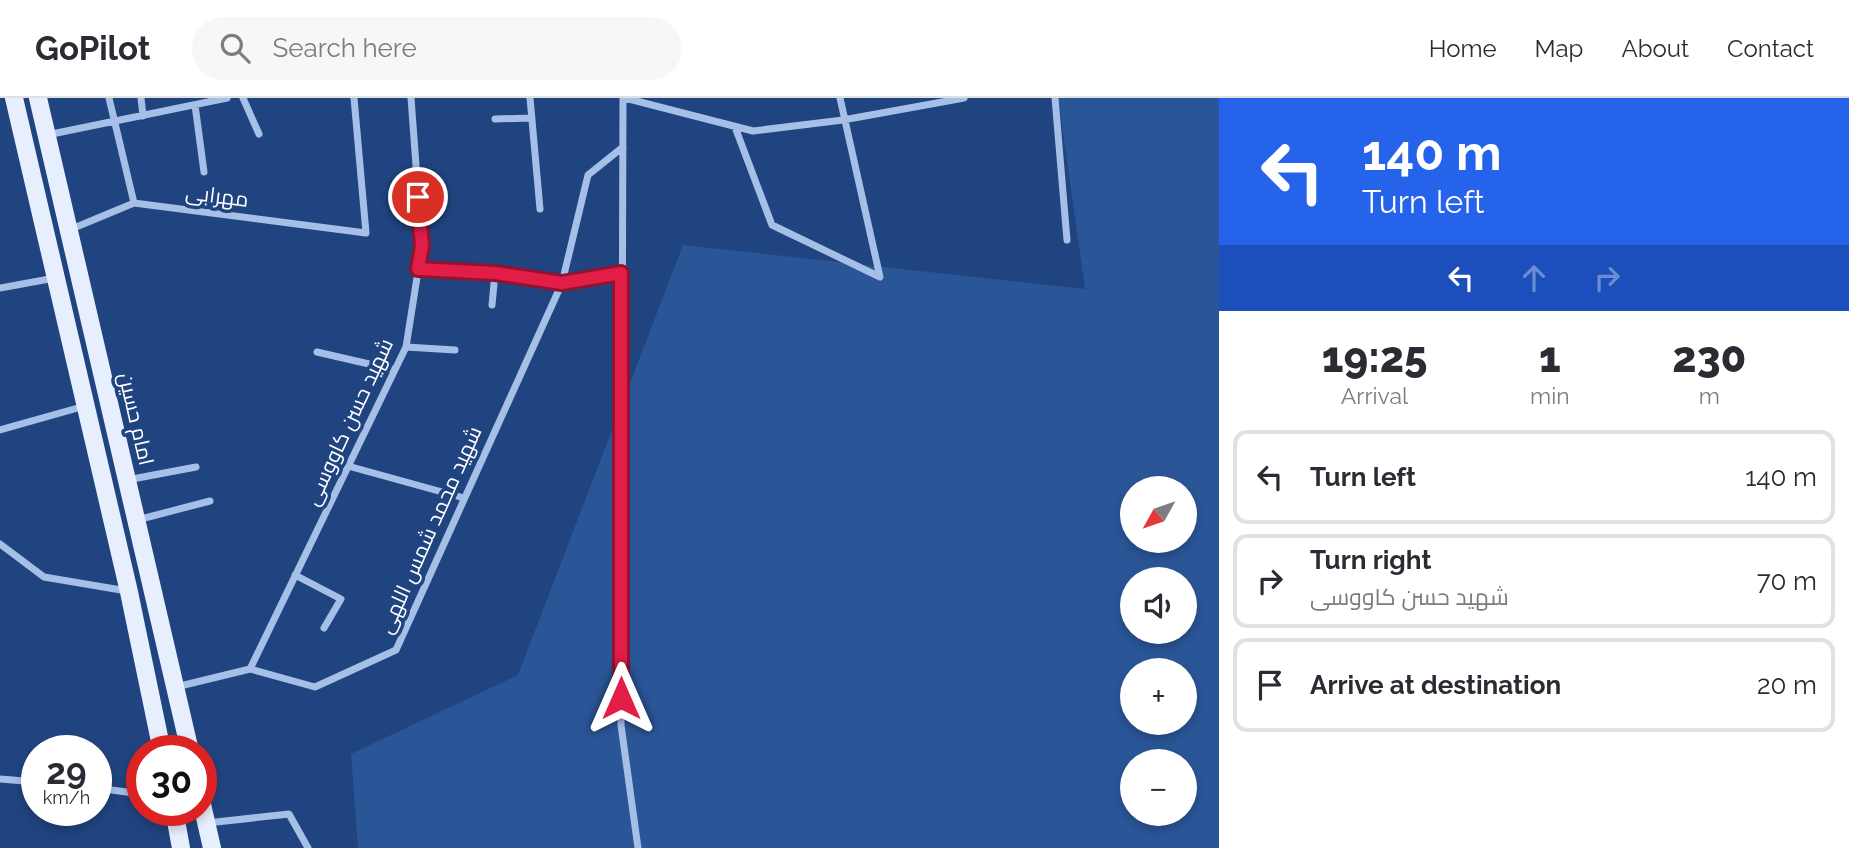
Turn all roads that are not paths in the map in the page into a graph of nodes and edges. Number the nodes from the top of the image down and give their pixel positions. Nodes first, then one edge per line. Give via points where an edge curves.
1 (14, 98) edge
2 (38, 98) edge
3 (109, 98) edge
4 (141, 98) edge
5 (227, 98) edge
6 (243, 98) edge
7 (354, 98) edge
8 (411, 98) edge
9 (530, 98) edge
10 (624, 98) edge
11 (840, 98) edge
12 (964, 98) edge
13 (1055, 98) edge
14 (926, 101) edge
15 (195, 105) junction
16 (143, 116) junction
17 (532, 118) junction
18 (495, 119) dead end
19 (843, 120) junction
20 (116, 121) junction
21 (735, 127) junction
22 (259, 134) dead end
23 (46, 136) junction
24 (623, 147) junction
25 (204, 172) dead end
26 (134, 203) junction
27 (540, 209) dead end
28 (69, 231) junction
29 (1067, 240) dead end
30 (418, 269) junction
31 (495, 273) junction
32 (621, 273) junction
33 (56, 278) junction
34 (562, 283) junction
35 (0, 288) edge
36 (492, 305) dead end
37 (406, 347) junction
38 (455, 350) dead end
39 (317, 352) dead end
40 (395, 370) junction
41 (86, 406) junction
42 (0, 429) edge
43 (348, 466) junction
44 (196, 467) dead end
45 (127, 480) junction
46 (464, 498) junction
47 (210, 501) dead end
48 (136, 520) junction
49 (0, 544) edge
50 (295, 575) junction
51 (129, 592) junction
52 (324, 628) dead end
53 (250, 669) junction
54 (175, 687) junction
55 (159, 735) edge
56 (186, 735) edge
57 (0, 779) edge
58 (21, 781) edge
59 (217, 822) edge
60 (177, 826) edge
61 (207, 826) edge
62 (181, 848) edge
63 (212, 848) edge
64 (308, 848) edge
65 (638, 848) edge

1 - 33 main road
2 - 23 main road, امام حسین
3 - 20 street
4 - 16 street
5 - 15 street
6 - 22 street
7 - 26 street, مهرابی via 366,233
8 - 30 street, شهید حسن کاووسی via 422,246
9 - 17 street
10 - 21 street
10 - 24 street
11 - 19 street
12 - 14 street
13 - 29 street
14 - 19 street
15 - 16 street
15 - 25 street
16 - 20 street
17 - 18 street
17 - 27 street
19 - 21 street via 753,131
19 - 21 street via 880,277 772,225
20 - 23 street
20 - 26 street
23 - 28 main road, امام حسین
24 - 32 street
24 - 34 street, شهید محمد شمس اللهی via 588,175
26 - 28 street
28 - 45 main road, امام حسین
30 - 31 street
30 - 37 street, شهید حسن کاووسی
31 - 34 street
31 - 36 street
32 - 34 street
32 - 65 street via 621,725
33 - 35 street
33 - 41 main road
34 - 46 street, شهید محمد شمس اللهی
37 - 38 street
37 - 40 street, شهید حسن کاووسی
39 - 40 street
40 - 43 street, شهید حسن کاووسی
41 - 42 street
41 - 51 main road
43 - 46 street
43 - 50 street, شهید حسن کاووسی
44 - 45 street
45 - 48 main road, امام حسین
46 - 53 street, شهید محمد شمس اللهی via 396,650 315,687
47 - 48 street
48 - 54 main road, امام حسین
49 - 51 street via 44,577
50 - 52 street via 341,598
50 - 53 street, شهید حسن کاووسی
51 - 55 main road
53 - 54 street
54 - 56 main road, امام حسین
57 - 58 street
59 - 64 street via 289,814
60 - 62 main road
61 - 63 main road

